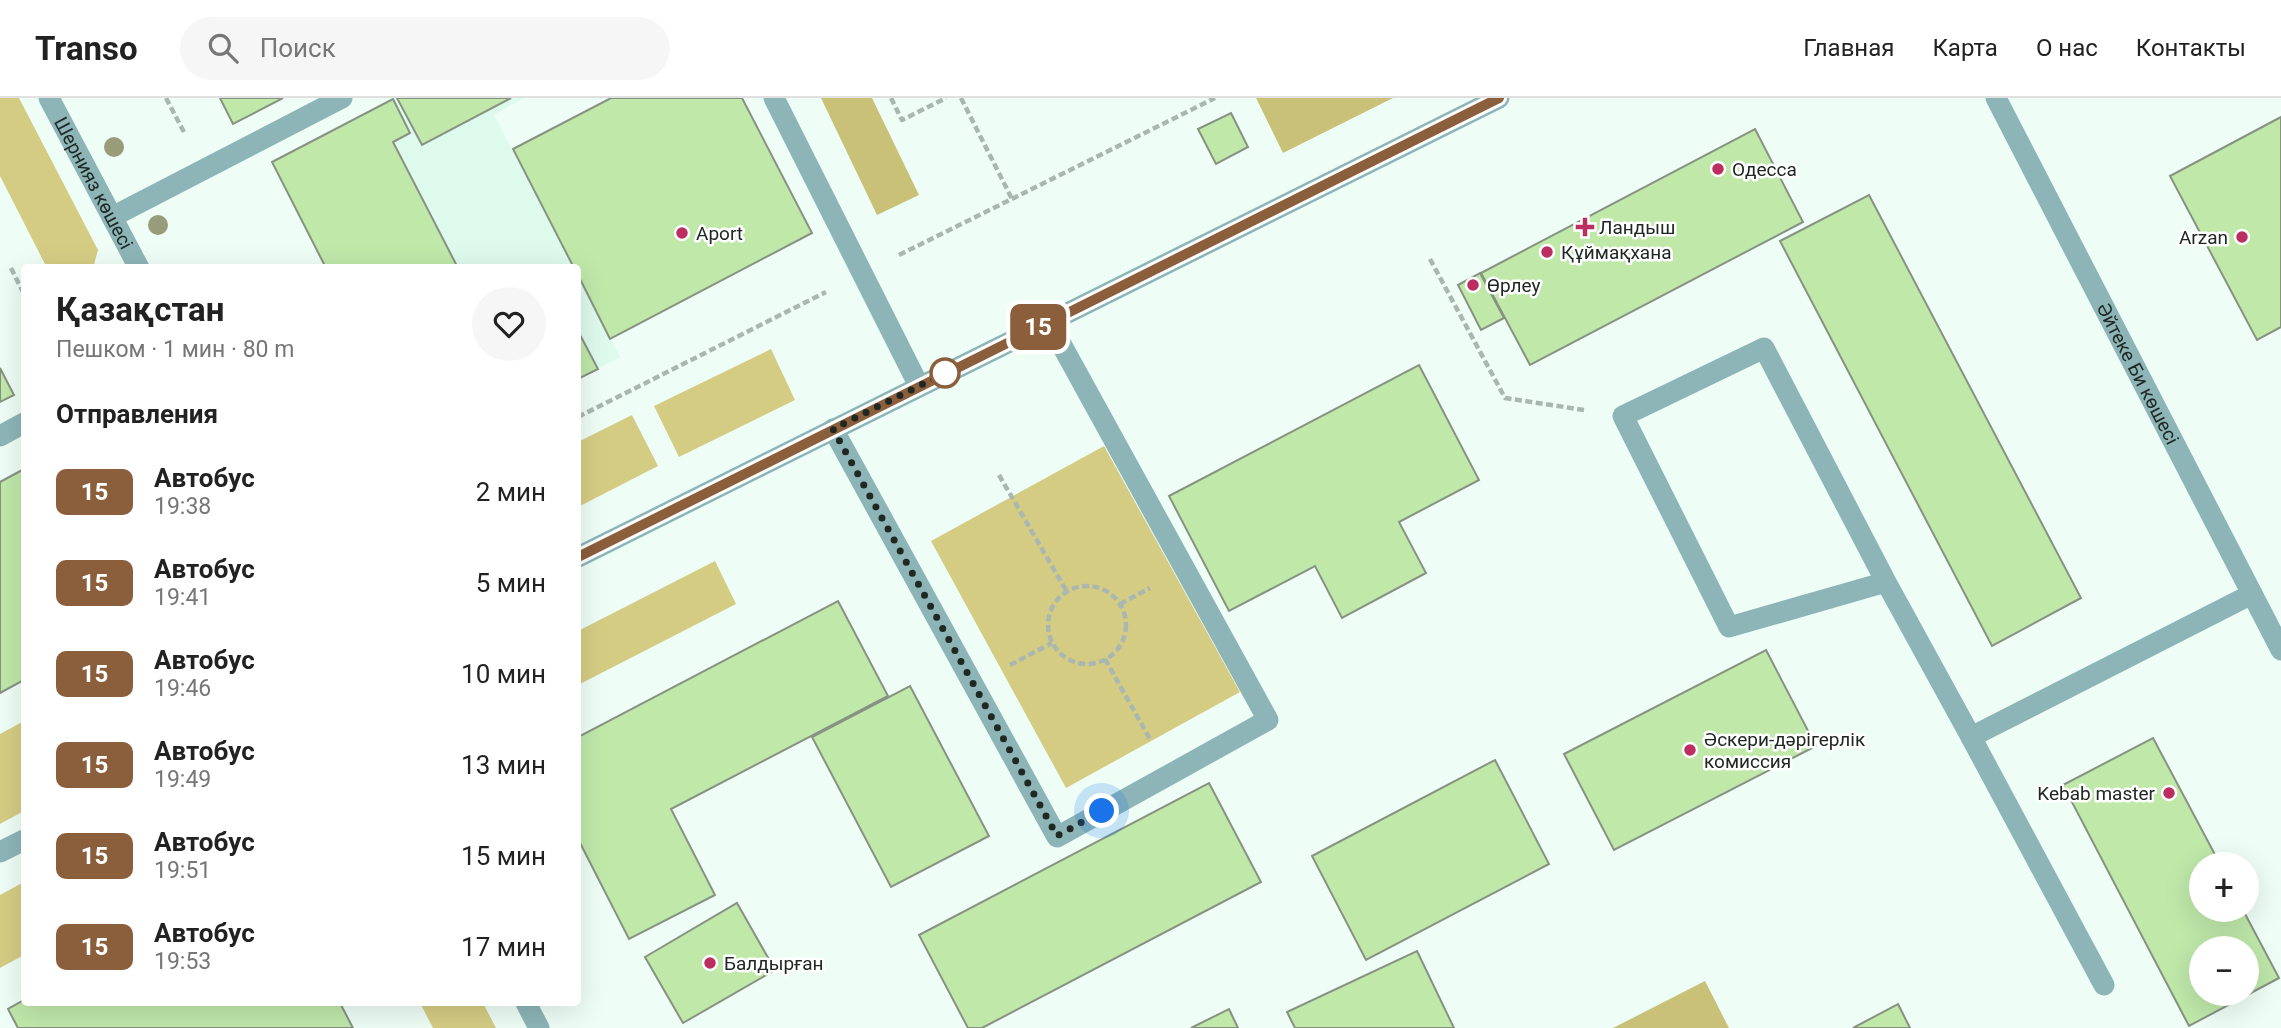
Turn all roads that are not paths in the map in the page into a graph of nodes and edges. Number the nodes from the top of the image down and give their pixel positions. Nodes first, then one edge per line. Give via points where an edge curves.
1 (49, 98) edge
2 (342, 98) edge
3 (774, 98) edge
4 (1499, 98) edge
5 (1996, 98) edge
6 (112, 217) junction
7 (137, 264) edge
8 (1049, 322) junction
9 (919, 386) junction
10 (21, 425) edge
11 (833, 429) junction
12 (0, 436) edge
13 (581, 555) edge
14 (1886, 582) junction
15 (2252, 594) junction
16 (2281, 650) edge
17 (1971, 737) junction
18 (21, 842) edge
19 (0, 852) edge
20 (2104, 985) dead end
21 (528, 1006) edge
22 (539, 1028) edge

1 - 6 street, Шернияз көшесі
2 - 6 street
3 - 9 street
4 - 8 street
5 - 15 street, Әйтеке Би көшесі
6 - 7 street, Шернияз көшесі
8 - 9 street
8 - 11 street via 1268,720 1057,836
9 - 11 street
10 - 12 street
11 - 13 street
14 - 14 street via 1764,348 1623,416 1729,627
14 - 17 street
15 - 16 street, Әйтеке Би көшесі
15 - 17 street
17 - 20 street
18 - 19 street
21 - 22 street

